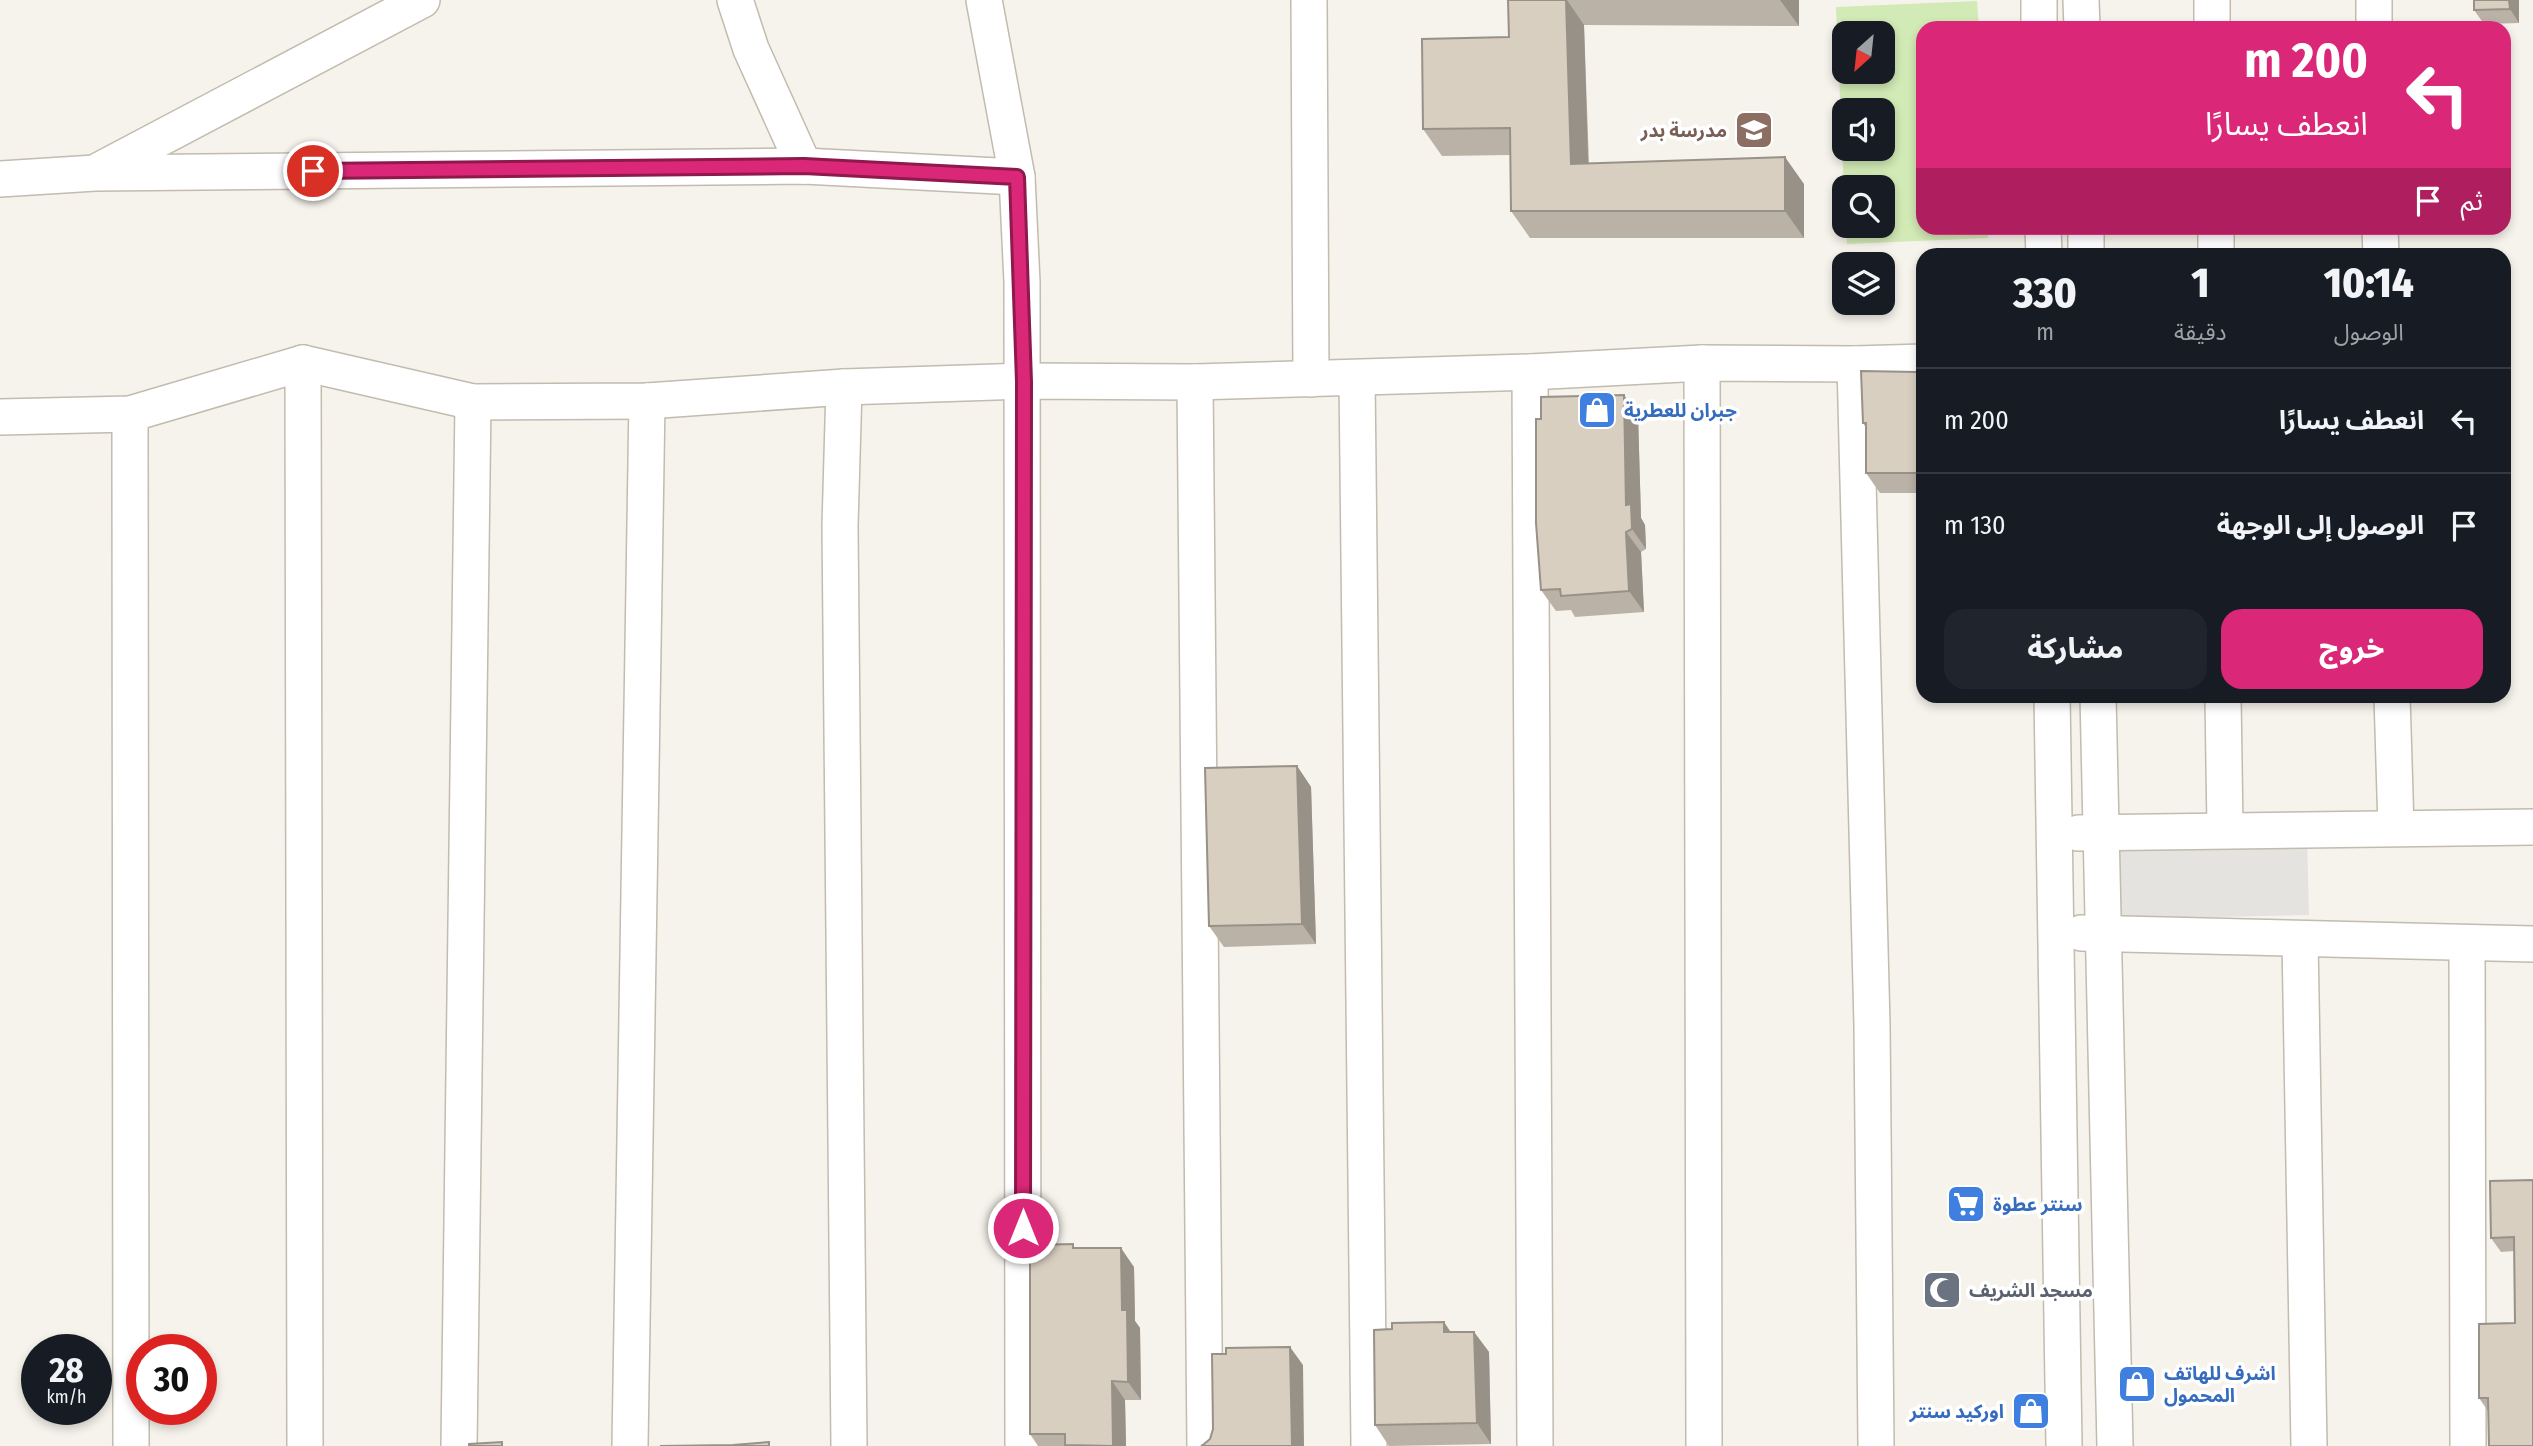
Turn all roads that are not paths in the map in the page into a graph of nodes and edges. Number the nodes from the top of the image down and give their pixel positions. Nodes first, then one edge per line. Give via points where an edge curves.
1 (422, 0) edge
2 (735, 0) edge
3 (984, 0) edge
4 (1309, 0) edge
5 (2039, 0) edge
6 (2081, 0) edge
7 (2212, 0) edge
8 (2374, 0) edge
9 (2039, 21) edge
10 (2081, 21) edge
11 (2212, 21) edge
12 (2374, 21) edge
13 (804, 166) junction
14 (95, 173) junction
15 (1017, 177) junction
16 (0, 179) edge
17 (1916, 362) edge
18 (303, 363) junction
19 (1702, 363) junction
20 (1855, 364) junction
21 (1530, 373) junction
22 (1357, 378) junction
23 (1311, 379) junction
24 (1024, 382) junction
25 (1195, 382) junction
26 (844, 387) junction
27 (648, 401) junction
28 (472, 402) junction
29 (130, 414) junction
30 (0, 417) edge
31 (2052, 703) edge
32 (2098, 703) edge
33 (2223, 703) edge
34 (2392, 703) edge
35 (2533, 827) edge
36 (2396, 828) junction
37 (2225, 830) junction
38 (2102, 832) junction
39 (2054, 833) junction
40 (2056, 933) junction
41 (2104, 933) junction
42 (2300, 940) junction
43 (2468, 944) junction
44 (2533, 944) edge
45 (131, 1446) edge
46 (305, 1446) edge
47 (459, 1446) edge
48 (630, 1446) edge
49 (849, 1446) edge
50 (1023, 1446) edge
51 (1205, 1446) edge
52 (1369, 1446) edge
53 (1535, 1446) edge
54 (1704, 1446) edge
55 (1876, 1446) edge
56 (2064, 1446) edge
57 (2115, 1446) edge
58 (2309, 1446) edge
59 (2468, 1446) edge

1 - 14 street
2 - 13 street via 751,49
3 - 15 street
4 - 23 street
5 - 9 street
6 - 10 street
7 - 11 street
8 - 12 street
13 - 14 street
13 - 15 street
14 - 16 street
15 - 24 street
17 - 20 street
18 - 28 street
18 - 29 street
18 - 46 street
19 - 20 street
19 - 21 street
19 - 54 street
20 - 55 street via 1872,1025
21 - 22 street
21 - 53 street
22 - 23 street
22 - 52 street
23 - 25 street
24 - 25 street
24 - 26 street
24 - 50 street
25 - 51 street
26 - 27 street
26 - 49 street via 840,526
27 - 28 street
27 - 48 street
28 - 47 street
29 - 30 street
29 - 45 street
31 - 39 street
32 - 38 street
33 - 37 street
34 - 36 street
35 - 36 street
36 - 37 street
37 - 38 street
38 - 39 street
38 - 41 street
39 - 40 street
40 - 41 street
40 - 56 street
41 - 42 street
41 - 57 street
42 - 43 street
42 - 58 street
43 - 44 street
43 - 59 street

